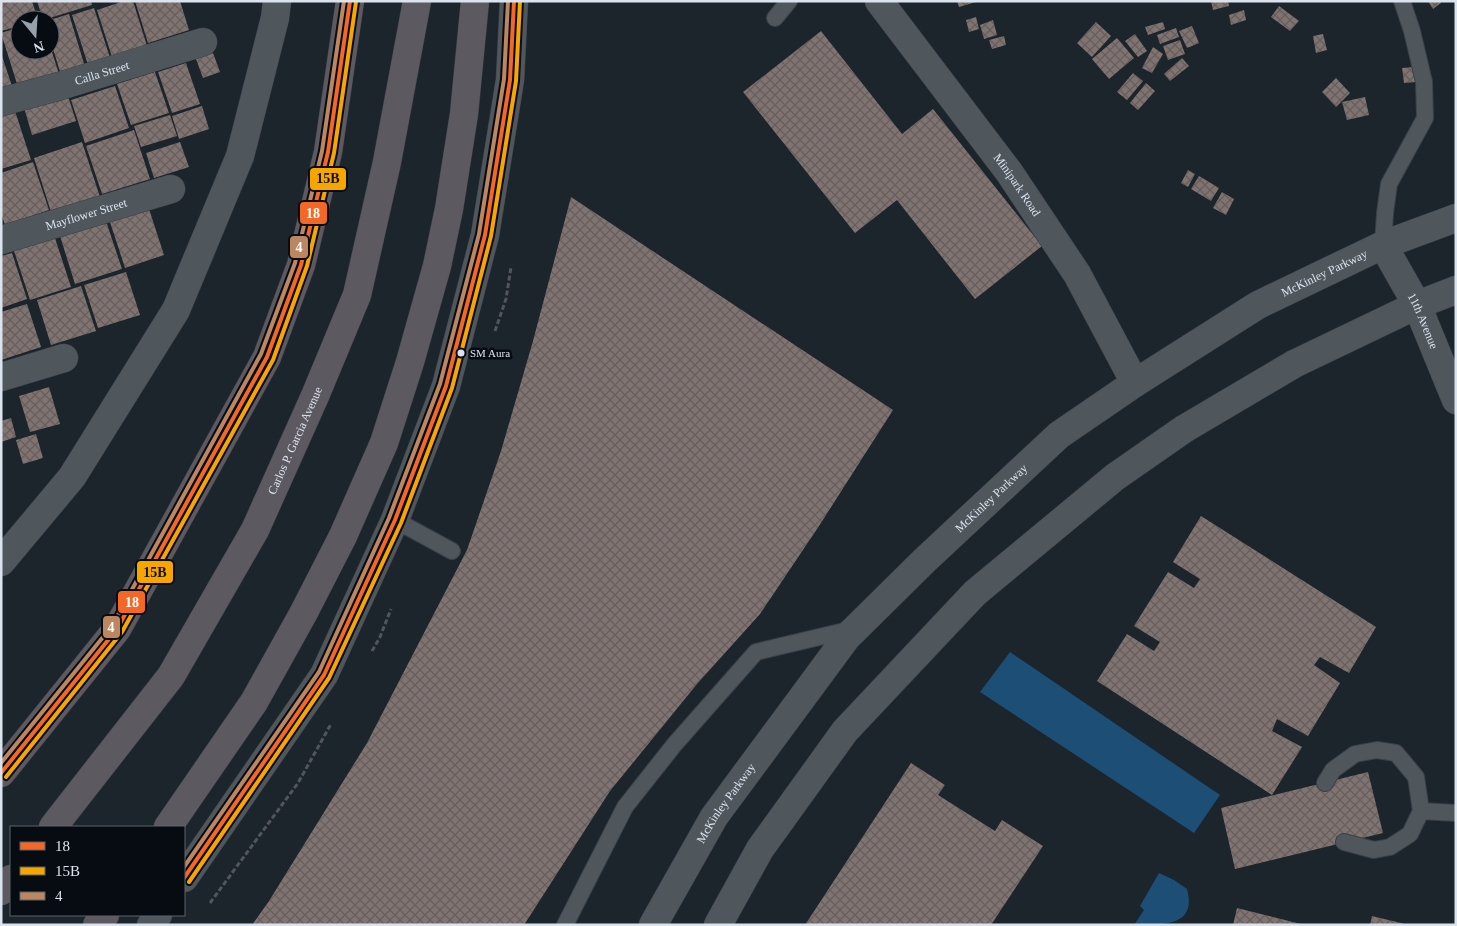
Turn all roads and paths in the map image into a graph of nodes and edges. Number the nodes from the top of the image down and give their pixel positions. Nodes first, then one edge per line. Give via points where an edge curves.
1 (277, 1) edge
2 (350, 1) edge
3 (417, 1) edge
4 (475, 1) edge
5 (514, 1) edge
6 (789, 1) edge
7 (879, 1) edge
8 (1402, 1) edge
9 (775, 18) dead end
10 (203, 42) dead end
11 (1, 102) edge
12 (171, 189) dead end
13 (1456, 218) edge
14 (1, 240) edge
15 (1384, 245) junction
16 (1456, 290) edge
17 (1418, 305) junction
18 (64, 358) dead end
19 (1, 377) edge
20 (1135, 383) junction
21 (1456, 400) edge
22 (395, 520) junction
23 (452, 551) dead end
24 (1, 562) edge
25 (854, 629) junction
26 (1, 773) edge
27 (1325, 783) dead end
28 (1421, 811) junction
29 (1456, 813) edge
30 (54, 826) edge
31 (169, 826) edge
32 (1344, 842) dead end
33 (185, 877) edge
34 (10, 880) edge
35 (1, 891) edge
36 (565, 925) edge
37 (653, 925) edge
38 (718, 925) edge

1 - 24 main road via 240,156 176,310 72,477
2 - 26 main road via 328,152 301,265 267,357 117,630
3 - 30 main road, Carlos P. Garcia Avenue via 387,162 357,295 315,396 255,530 171,676
4 - 31 main road via 464,114 449,209 437,266 384,443 343,536 254,702
5 - 22 main road via 510,80 485,235 446,386
6 - 9 lane
7 - 20 main road, Minipark Road via 1009,172 1077,274
8 - 15 lane via 1424,82 1425,118 1389,184
10 - 11 main road, Calla Street
12 - 14 main road, Mayflower Street
13 - 15 main road, McKinley Parkway
15 - 17 main road, 11th Avenue
15 - 20 main road, McKinley Parkway via 1258,305
16 - 17 main road
17 - 21 main road, 11th Avenue
17 - 38 main road via 1294,364 1184,429 1115,477 975,594 845,731 760,849
18 - 19 main road
20 - 25 main road, McKinley Parkway via 1059,435
22 - 23 lane
22 - 33 main road via 324,675
25 - 36 lane via 756,652 674,745 625,807
25 - 37 main road, McKinley Parkway via 714,817
27 - 28 lane via 1333,770 1355,754 1377,750 1396,753 1416,777
28 - 29 lane
28 - 32 lane via 1410,834 1390,847 1374,850
34 - 35 main road

